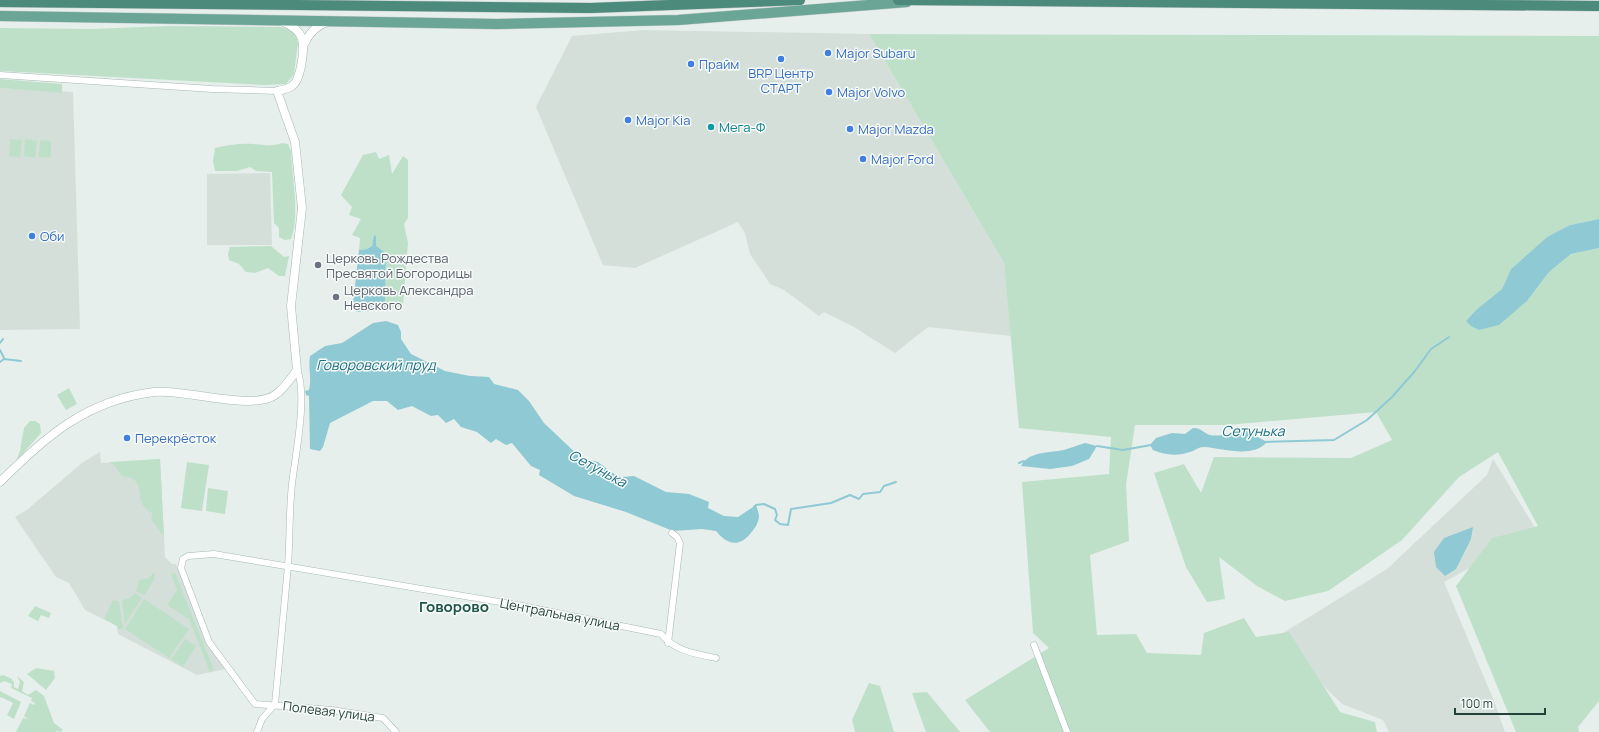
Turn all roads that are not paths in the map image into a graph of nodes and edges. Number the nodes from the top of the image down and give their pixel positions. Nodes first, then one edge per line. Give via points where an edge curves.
1 (800, 0) edge
2 (898, 0) edge
3 (924, 0) edge
4 (988, 1) edge
5 (0, 2) edge
6 (1599, 6) edge
7 (0, 16) edge
8 (280, 21) junction
9 (328, 21) junction
10 (303, 46) junction
11 (0, 75) edge
12 (277, 91) junction
13 (298, 370) junction
14 (0, 482) edge
15 (672, 533) dead end
16 (288, 567) junction
17 (668, 643) junction
18 (1034, 645) dead end
19 (716, 658) dead end
20 (255, 704) joint
21 (275, 704) junction
22 (257, 732) edge
23 (396, 732) edge
24 (1067, 732) edge

1 - 5 highway via 591,8
2 - 3 highway
3 - 4 highway
3 - 9 main road via 678,20 498,24
4 - 6 highway
7 - 8 main road
8 - 9 main road
8 - 10 street via 298,32
9 - 10 street via 311,32
10 - 12 street via 298,78 291,87
11 - 12 street
12 - 13 street via 295,142 302,208 291,306
13 - 14 street via 275,396 263,400 154,392 85,412 54,432
13 - 16 street via 302,386 297,458 291,495
15 - 17 street via 680,543
16 - 17 street, Центральная улица via 517,605 634,628 661,634
16 - 20 street, Центральная улица via 214,554 185,557 182,561 181,568 209,642
16 - 21 street
17 - 19 street, Центральная улица via 680,650
18 - 24 street
20 - 21 street, Полевая улица
21 - 22 street via 262,719
21 - 23 street, Полевая улица via 383,718

